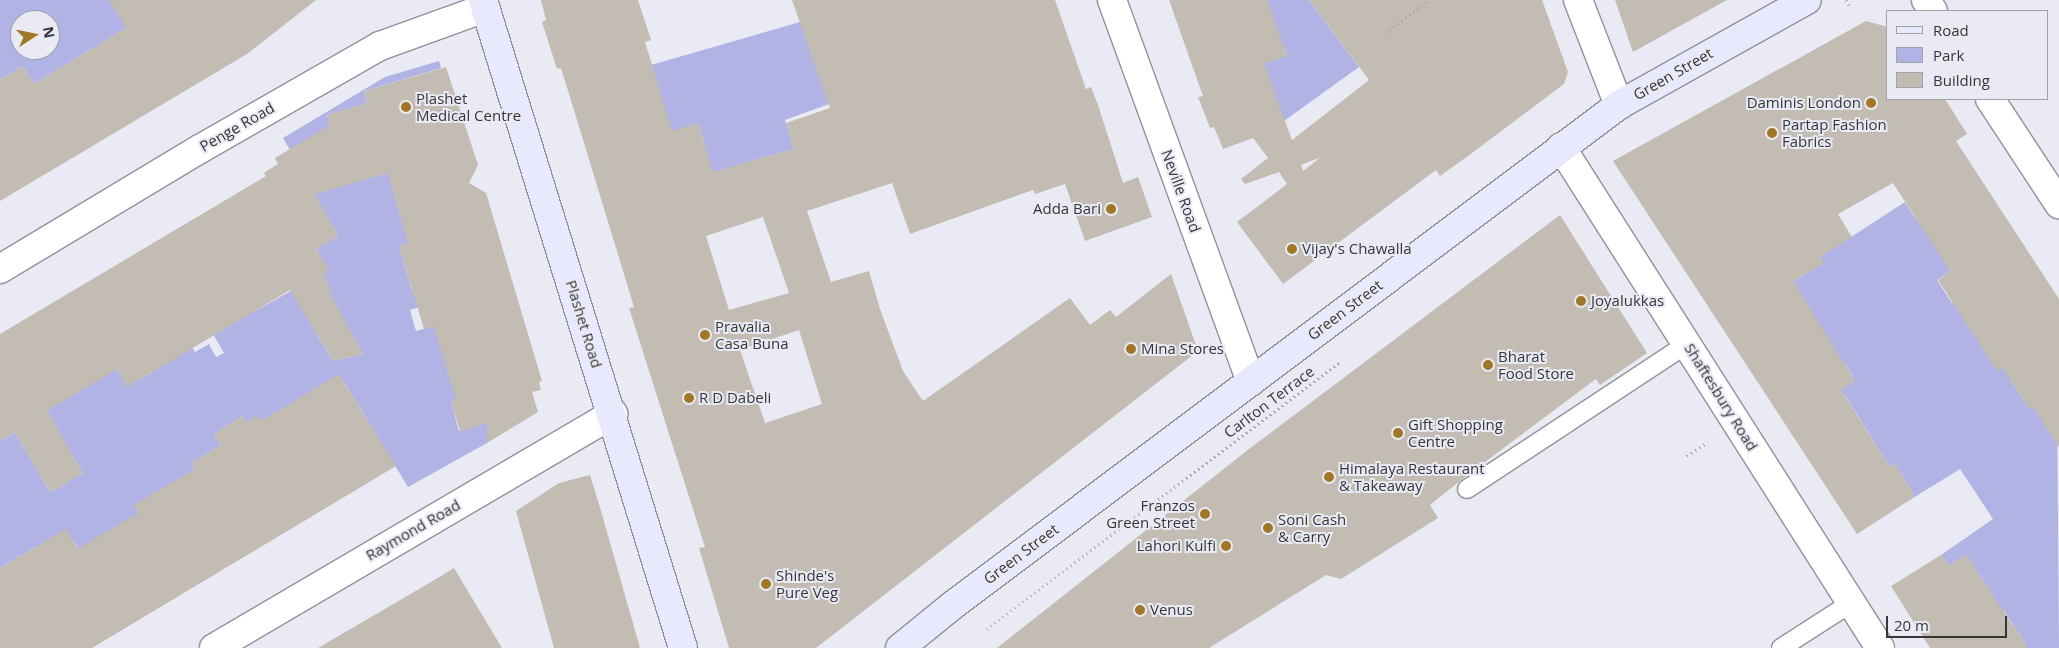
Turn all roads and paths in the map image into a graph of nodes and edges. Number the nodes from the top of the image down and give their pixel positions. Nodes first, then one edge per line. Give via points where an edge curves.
1 (1112, 0) edge
2 (1429, 0) edge
3 (1578, 0) edge
4 (1807, 0) edge
5 (1846, 0) edge
6 (484, 4) edge
7 (1850, 8) dead end
8 (1386, 33) dead end
9 (1991, 100) edge
10 (1619, 105) junction
11 (1561, 148) junction
12 (2059, 204) edge
13 (0, 269) edge
14 (1687, 344) junction
15 (1343, 360) dead end
16 (1251, 381) junction
17 (613, 414) junction
18 (1466, 489) dead end
19 (1851, 603) junction
20 (987, 629) dead end
21 (214, 648) edge
22 (684, 648) edge
23 (900, 648) edge
24 (1782, 648) edge
25 (1880, 648) edge

1 - 16 street, Neville Road
2 - 8 path
3 - 10 street
4 - 10 main road, Green Street
5 - 7 path
6 - 13 street, Penge Road via 380,46
6 - 17 main road, Plashet Road
9 - 12 street
10 - 11 main road, Green Street
11 - 14 street, Shaftesbury Road
11 - 16 main road, Green Street
14 - 18 lane
14 - 19 street, Shaftesbury Road
15 - 20 path, Carlton Terrace
16 - 23 main road, Green Street
17 - 21 street, Raymond Road
17 - 22 main road, Plashet Road
19 - 24 lane
19 - 25 street, Shaftesbury Road

